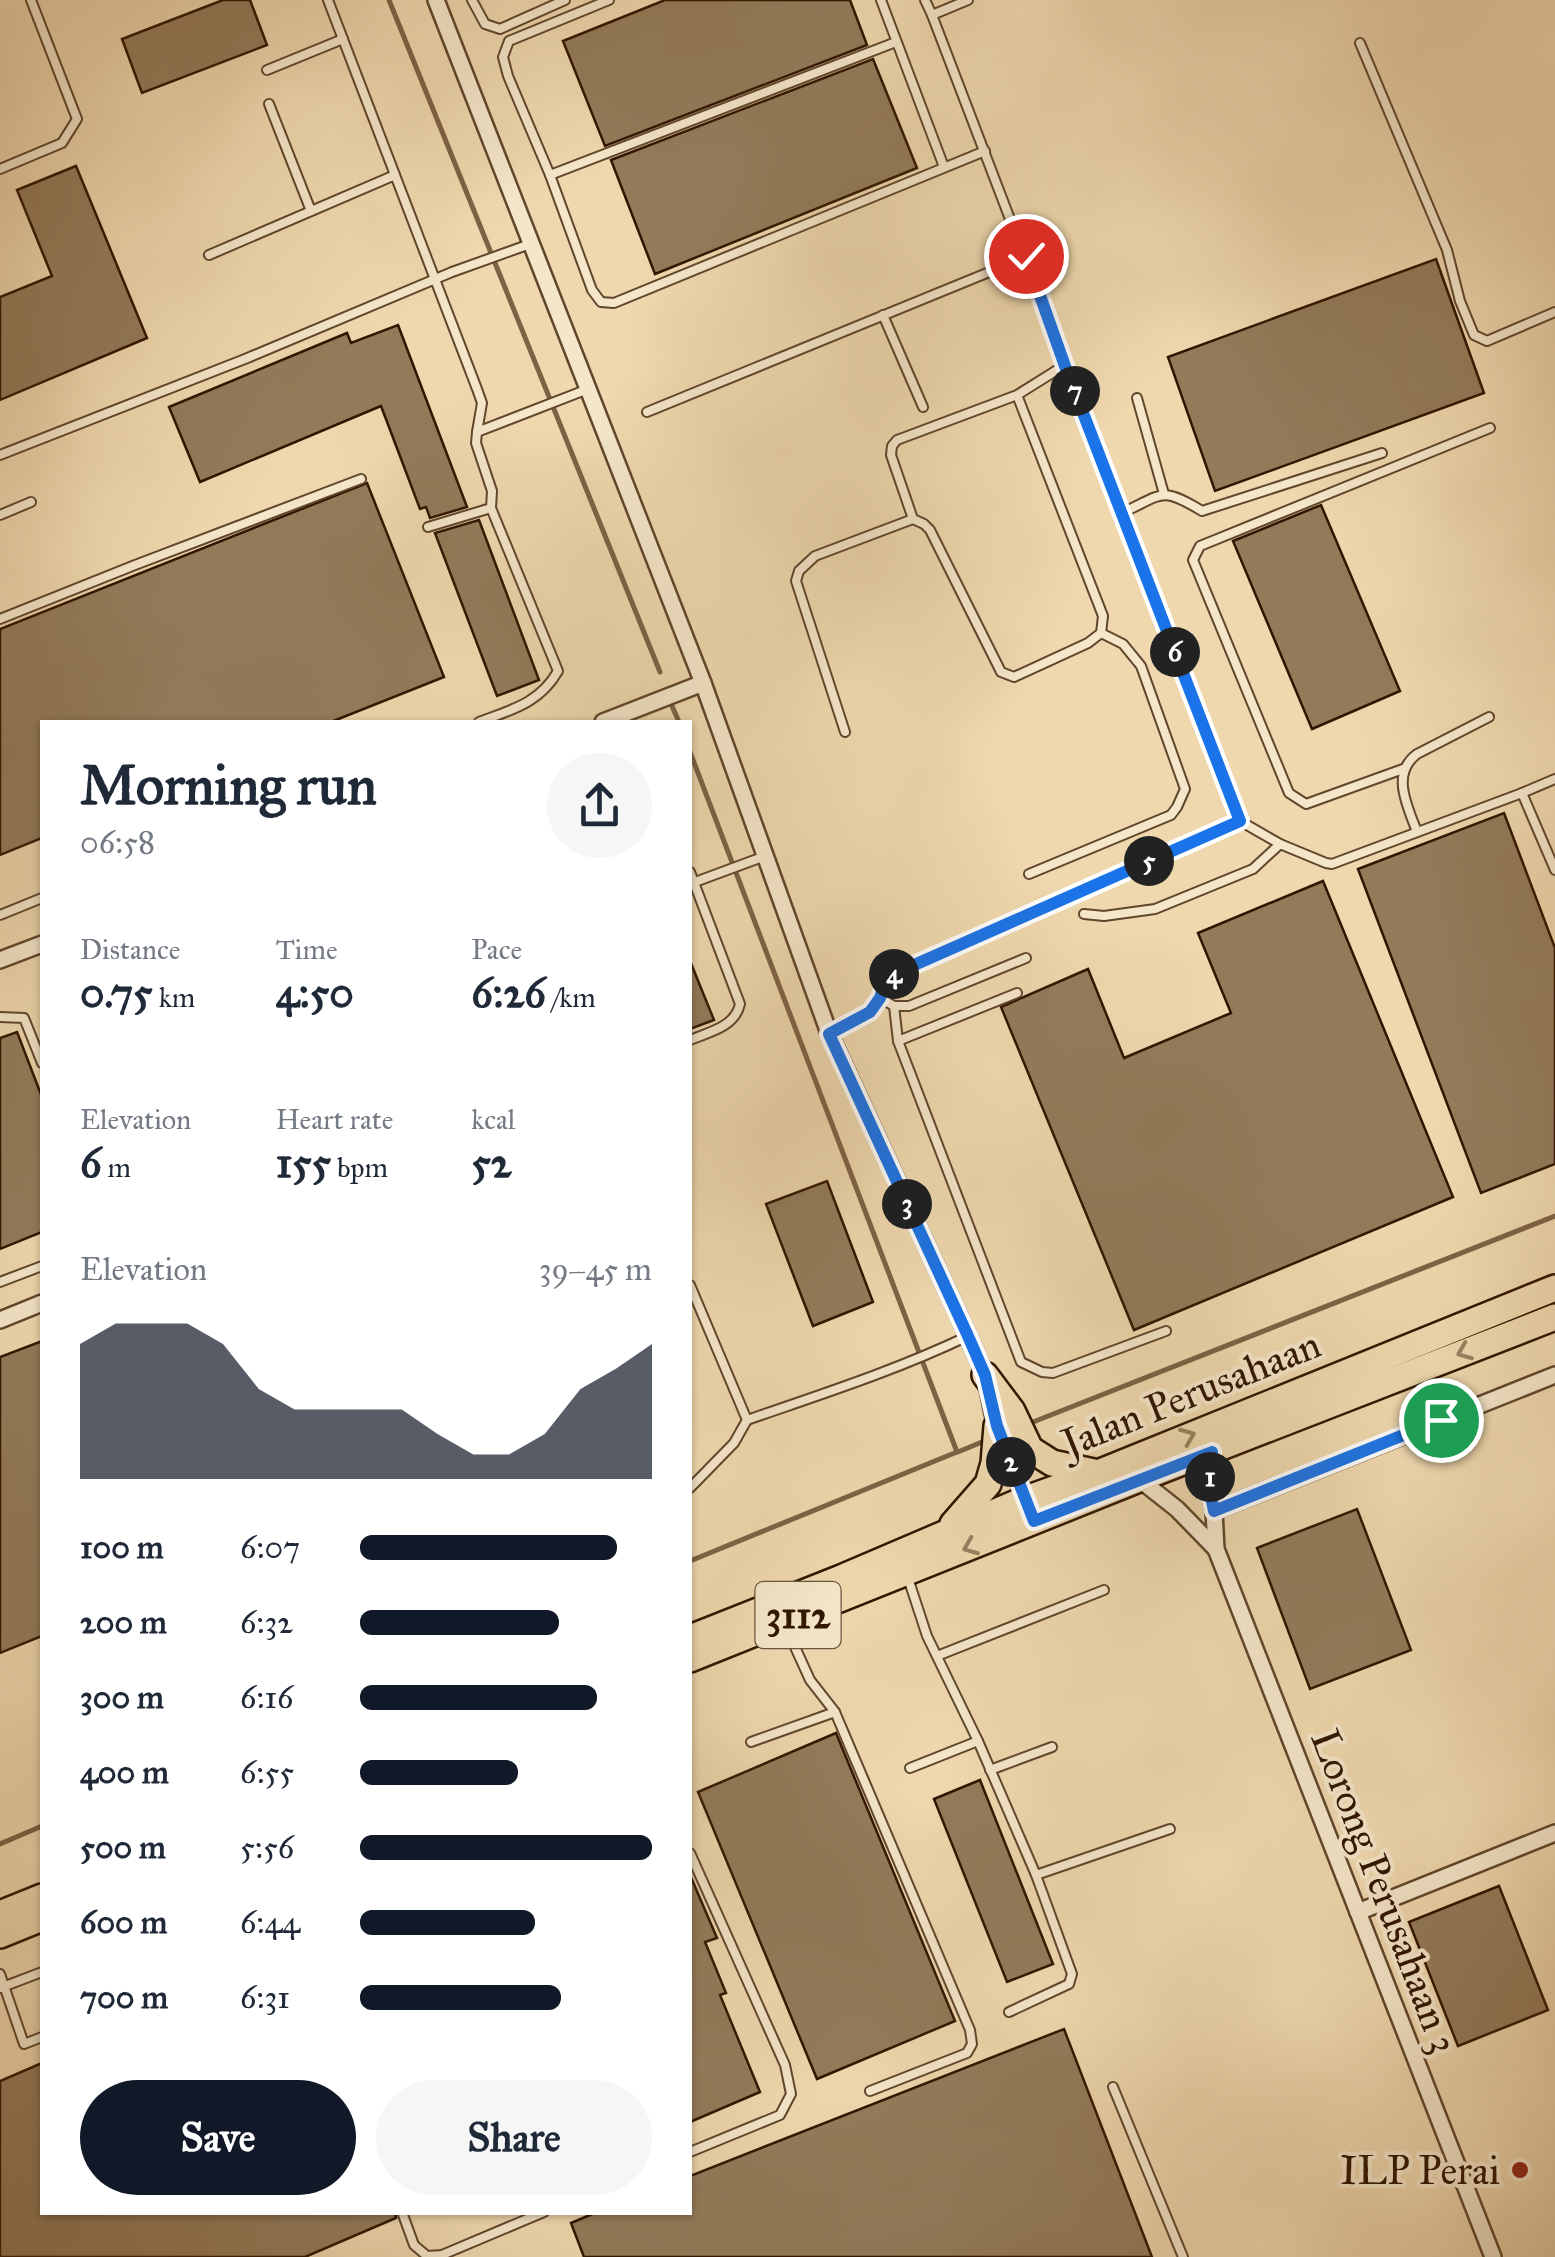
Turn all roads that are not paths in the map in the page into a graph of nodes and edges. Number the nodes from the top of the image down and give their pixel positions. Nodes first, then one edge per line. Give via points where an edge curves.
1 (31, 0) edge
2 (328, 0) edge
3 (436, 0) edge
4 (472, 0) edge
5 (565, 0) edge
6 (609, 0) edge
7 (880, 0) edge
8 (925, 0) edge
9 (968, 0) edge
10 (932, 15) junction
11 (343, 39) junction
12 (896, 42) junction
13 (1360, 43) dead end
14 (267, 70) dead end
15 (270, 104) dead end
16 (985, 150) junction
17 (944, 167) junction
18 (0, 168) edge
19 (395, 175) junction
20 (550, 176) junction
21 (311, 211) junction
22 (531, 243) junction
23 (208, 255) dead end
24 (1026, 256) junction
25 (434, 279) junction
26 (1555, 312) edge
27 (883, 316) junction
28 (1065, 366) junction
29 (588, 389) junction
30 (1017, 395) junction
31 (1136, 398) dead end
32 (923, 407) dead end
33 (647, 412) dead end
34 (1490, 428) dead end
35 (478, 432) junction
36 (1382, 453) dead end
37 (0, 455) edge
38 (361, 479) dead end
39 (1164, 494) junction
40 (30, 502) dead end
41 (491, 508) junction
42 (1122, 513) junction
43 (0, 515) edge
44 (912, 518) junction
45 (428, 527) dead end
46 (0, 619) edge
47 (1101, 634) junction
48 (702, 683) junction
49 (1489, 717) dead end
50 (483, 720) edge
51 (608, 720) edge
52 (845, 732) dead end
53 (1403, 769) junction
54 (1555, 779) edge
55 (1522, 793) junction
56 (1240, 821) junction
57 (1417, 832) junction
58 (1280, 844) junction
59 (757, 859) junction
60 (1555, 870) edge
61 (1029, 874) dead end
62 (692, 877) edge
63 (694, 882) junction
64 (40, 899) edge
65 (1084, 914) dead end
66 (0, 916) edge
67 (40, 945) edge
68 (1026, 958) dead end
69 (0, 960) edge
70 (1016, 992) dead end
71 (880, 998) junction
72 (894, 1006) junction
73 (0, 1017) edge
74 (829, 1034) junction
75 (692, 1039) edge
76 (898, 1041) junction
77 (40, 1058) edge
78 (40, 1267) edge
79 (0, 1282) edge
80 (1555, 1288) edge
81 (692, 1290) edge
82 (40, 1304) edge
83 (1555, 1316) edge
84 (0, 1320) edge
85 (1166, 1331) dead end
86 (968, 1336) junction
87 (985, 1375) joint
88 (1555, 1375) edge
89 (1001, 1419) junction
90 (747, 1420) junction
91 (1212, 1452) junction
92 (1011, 1457) junction
93 (1098, 1473) junction
94 (1139, 1479) junction
95 (692, 1486) edge
96 (1030, 1510) junction
97 (1214, 1511) junction
98 (942, 1534) junction
99 (1216, 1549) junction
100 (907, 1573) junction
101 (1104, 1590) dead end
102 (783, 1621) junction
103 (692, 1637) edge
104 (937, 1656) junction
105 (692, 1658) edge
106 (835, 1712) junction
107 (978, 1741) junction
108 (751, 1742) dead end
109 (1052, 1747) dead end
110 (910, 1768) dead end
111 (990, 1770) junction
112 (1170, 1829) dead end
113 (1555, 1833) edge
114 (692, 1857) edge
115 (1036, 1875) junction
116 (40, 1897) edge
117 (1358, 1912) junction
118 (0, 1914) edge
119 (40, 1919) edge
120 (0, 1936) edge
121 (40, 1973) edge
122 (0, 1974) edge
123 (2, 1987) edge
124 (1009, 2012) dead end
125 (40, 2038) edge
126 (1113, 2087) dead end
127 (870, 2091) dead end
128 (692, 2151) edge
129 (403, 2215) edge
130 (537, 2215) edge
131 (1183, 2257) edge
132 (1493, 2257) edge

1 - 18 lane via 77,119 62,143
2 - 11 lane
3 - 22 street
4 - 5 lane via 485,24 500,29
6 - 20 lane via 510,41 503,57
7 - 12 lane
8 - 10 lane
9 - 10 lane
10 - 16 lane
11 - 14 lane
11 - 19 lane
12 - 17 lane
12 - 20 lane
13 - 26 lane via 1447,250 1474,335 1486,340
15 - 21 lane
16 - 17 lane
16 - 24 lane
17 - 20 lane via 614,303 602,302 592,290
19 - 21 lane
19 - 25 lane
21 - 23 lane
22 - 25 lane
22 - 29 street
24 - 27 lane
24 - 28 lane
25 - 35 lane via 482,403
25 - 37 lane
27 - 32 lane
27 - 33 lane
28 - 30 lane
28 - 42 lane
29 - 35 lane
29 - 48 street
30 - 44 lane via 897,440 891,454
30 - 47 lane via 1104,616
31 - 39 lane
34 - 53 lane via 1200,546 1193,560 1289,793 1306,804
35 - 41 lane
36 - 39 lane via 1202,511
38 - 46 lane
39 - 42 lane
40 - 43 lane
41 - 45 lane
41 - 50 lane via 558,671 530,702
42 - 56 lane
44 - 47 lane via 930,530 1002,672 1030,672
44 - 52 lane via 815,556 798,570 796,582
47 - 61 lane via 1123,644 1141,666 1185,789 1171,815
48 - 51 street
48 - 59 street
49 - 53 lane via 1416,754
53 - 57 lane via 1403,794
54 - 55 lane
55 - 57 lane
55 - 60 lane
56 - 58 lane
56 - 71 lane via 896,973 886,979
57 - 58 lane via 1332,864
58 - 65 lane via 1253,870 1155,909
59 - 63 lane
59 - 74 street
62 - 63 lane
63 - 75 lane via 740,1004 729,1023
64 - 66 lane
67 - 69 street
68 - 72 lane via 909,1006
70 - 76 lane
71 - 72 lane
71 - 74 lane via 870,1012
72 - 76 lane
73 - 77 lane via 24,1018
74 - 86 street
76 - 85 lane via 1021,1362 1053,1373
78 - 79 lane
93 -> 80 main road, Jalan Perusahaan / 3112
81 - 90 lane
82 - 84 street
83 -> 91 main road, Jalan Perusahaan / 3112
86 - 87 street
86 - 90 lane
87 - 89 main road
88 - 97 street
89 - 92 main road
89 - 92 main road
90 - 95 lane
91 - 94 main road, Jalan Perusahaan / 3112
91 - 97 street, Lorong Perusahaan 3
92 - 93 main road
92 - 96 street
92 - 98 main road
93 - 96 main road, Jalan Perusahaan / 3112
94 - 96 main road, Jalan Perusahaan / 3112
94 - 99 street, Lorong Perusahaan 3
96 - 98 main road, Jalan Perusahaan / 3112
96 -> 100 main road, Jalan Perusahaan / 3112
97 - 99 street, Lorong Perusahaan 3
98 - 103 main road, Jalan Perusahaan / 3112
99 - 117 street, Lorong Perusahaan 3
100 - 102 main road, Jalan Perusahaan / 3112
100 - 104 lane
101 - 104 lane
102 - 105 main road, Jalan Perusahaan / 3112
102 - 106 lane via 810,1680
104 - 107 lane
106 - 108 lane
106 - 127 lane via 972,2044
107 - 110 lane
107 - 111 lane
109 - 111 lane
111 - 115 lane
112 - 115 lane
113 - 117 street
114 - 128 lane via 786,2065 792,2094 780,2115
115 - 124 lane via 1072,1974 1070,1984
116 - 118 main road
117 - 132 street, Lorong Perusahaan 3
119 - 120 main road
121 - 123 lane
122 - 123 lane
123 - 125 lane via 24,2044
126 - 131 lane
129 - 130 lane via 414,2246 428,2256

